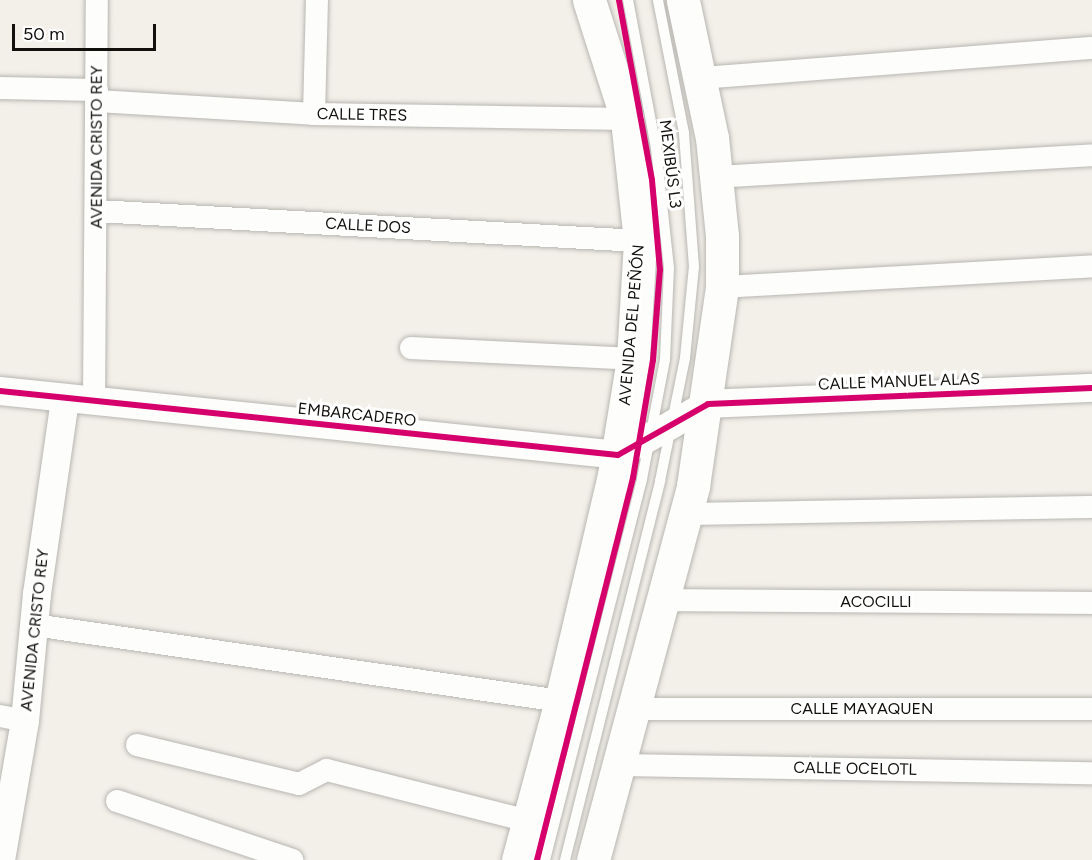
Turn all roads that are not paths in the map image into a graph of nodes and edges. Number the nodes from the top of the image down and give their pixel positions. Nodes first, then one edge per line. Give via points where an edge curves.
1 (98, 0) edge
2 (317, 0) edge
3 (589, 0) edge
4 (628, 0) edge
5 (658, 0) edge
6 (683, 0) edge
7 (1092, 48) edge
8 (701, 78) junction
9 (0, 88) edge
10 (97, 95) junction
11 (314, 114) junction
12 (627, 119) junction
13 (1092, 155) edge
14 (715, 177) junction
15 (96, 211) junction
16 (640, 241) junction
17 (1092, 266) edge
18 (722, 287) junction
19 (411, 348) dead end
20 (633, 359) junction
21 (1092, 388) edge
22 (0, 391) edge
23 (65, 400) junction
24 (94, 402) junction
25 (708, 404) junction
26 (662, 430) junction
27 (618, 455) junction
28 (1092, 507) edge
29 (686, 514) junction
30 (661, 600) junction
31 (1092, 603) edge
32 (34, 625) junction
33 (561, 701) junction
34 (632, 708) junction
35 (1092, 709) edge
36 (12, 718) edge
37 (137, 745) dead end
38 (618, 765) junction
39 (1092, 773) edge
40 (117, 801) dead end
41 (529, 821) junction
42 (1, 860) edge
43 (292, 860) edge
44 (518, 860) edge
45 (546, 860) edge
46 (565, 860) edge
47 (593, 860) edge

1 - 10 street, AVENIDA CRISTO REY
2 - 11 street
3 - 12 main road, AVENIDA DEL PEÑÓN
4 - 26 lane, MEXIBÚS L3 via 656,148 669,268
5 - 26 lane, MEXIBÚS L3 via 684,134 694,267 685,358
6 - 8 main road
7 - 8 street
8 - 14 main road
9 - 10 street, CALLE TRES
10 - 11 street, CALLE TRES
10 - 15 street, AVENIDA CRISTO REY
11 - 12 street, CALLE TRES
12 - 16 main road, AVENIDA DEL PEÑÓN
13 - 14 street
14 - 18 main road via 722,236
15 - 16 street, CALLE DOS
15 - 24 street, AVENIDA CRISTO REY
16 - 20 main road, AVENIDA DEL PEÑÓN
17 - 18 street
18 - 25 main road
19 - 20 street
20 - 27 main road, AVENIDA DEL PEÑÓN
21 - 25 street, CALLE MANUEL ALAS
22 - 23 street, EMBARCADERO
23 - 24 street, EMBARCADERO
23 - 32 street, AVENIDA CRISTO REY
24 - 27 street, EMBARCADERO
25 - 26 street
25 - 29 main road
26 - 27 street
26 - 45 lane, MEXIBÚS L3
26 - 46 lane, MEXIBÚS L3
27 - 33 main road, AVENIDA DEL PEÑÓN
28 - 29 street
29 - 30 main road
30 - 31 street, ACOCILLI
30 - 34 main road
32 - 33 street
32 - 36 street, AVENIDA CRISTO REY
33 - 41 main road, AVENIDA DEL PEÑÓN
34 - 35 street, CALLE MAYAQUEN
34 - 38 main road
36 - 42 street, AVENIDA CRISTO REY
37 - 41 street via 299,784 327,770
38 - 39 street, CALLE OCELOTL
38 - 47 main road
40 - 43 street
41 - 44 main road, AVENIDA DEL PEÑÓN

